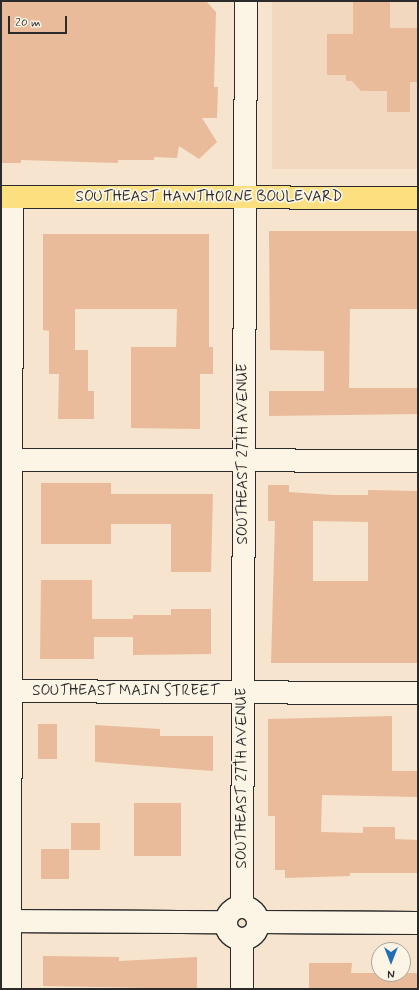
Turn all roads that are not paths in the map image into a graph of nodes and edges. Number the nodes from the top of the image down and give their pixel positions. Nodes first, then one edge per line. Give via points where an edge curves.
1 (246, 1) edge
2 (7, 197) edge
3 (418, 198) edge
4 (245, 199) junction
5 (7, 460) edge
6 (243, 460) junction
7 (418, 461) edge
8 (6, 691) edge
9 (244, 692) junction
10 (418, 693) edge
11 (242, 906) junction
12 (6, 921) edge
13 (225, 922) junction
14 (259, 922) junction
15 (418, 923) edge
16 (242, 939) junction
17 (10, 989) edge
18 (242, 989) edge

1 - 4 street, SOUTHEAST 27TH AVENUE
2 - 4 main road, SOUTHEAST HAWTHORNE BOULEVARD
2 - 5 street
3 - 4 main road, SOUTHEAST HAWTHORNE BOULEVARD
4 - 6 street, SOUTHEAST 27TH AVENUE
5 - 6 street
5 - 8 street
6 - 7 street
6 - 9 street, SOUTHEAST 27TH AVENUE
8 - 9 street, SOUTHEAST MAIN STREET
8 - 12 street
9 - 10 street, SOUTHEAST MAIN STREET
9 - 11 street, SOUTHEAST 27TH AVENUE
11 - 13 street via 229,912
11 - 14 street via 252,910
12 - 13 street
12 - 17 street
13 - 16 street via 232,936
14 - 15 street
14 - 16 street via 256,932
16 - 18 street

